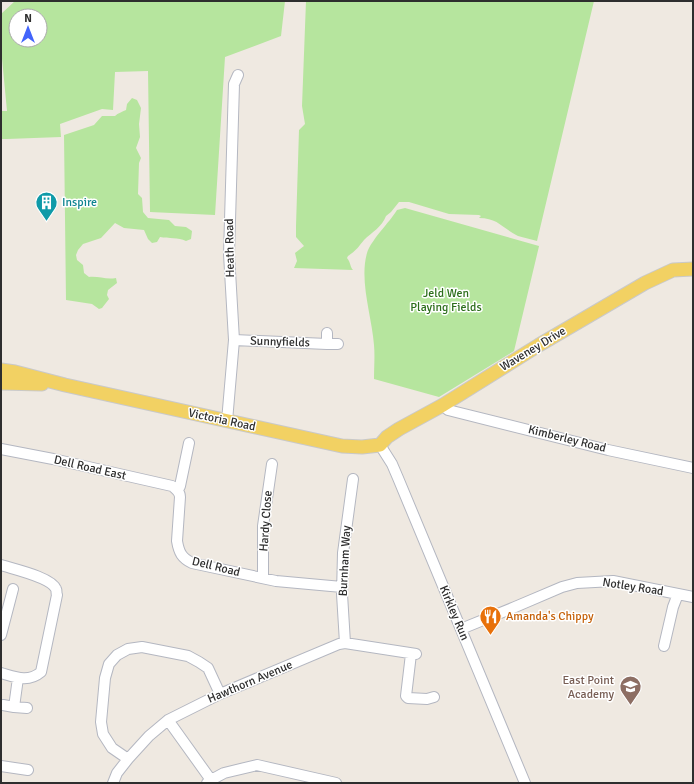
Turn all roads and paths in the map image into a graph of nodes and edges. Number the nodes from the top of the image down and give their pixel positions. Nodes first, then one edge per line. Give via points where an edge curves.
1 (238, 75) dead end
2 (693, 268) edge
3 (327, 333) dead end
4 (234, 340) junction
5 (327, 344) junction
6 (338, 344) dead end
7 (1, 370) edge
8 (1, 383) edge
9 (65, 385) junction
10 (442, 405) junction
11 (227, 421) junction
12 (189, 444) dead end
13 (380, 445) junction
14 (1, 449) edge
15 (272, 464) dead end
16 (693, 468) edge
17 (353, 479) dead end
18 (178, 490) junction
19 (1, 565) edge
20 (263, 578) junction
21 (342, 587) junction
22 (13, 589) dead end
23 (678, 594) junction
24 (693, 597) edge
25 (461, 629) junction
26 (1, 635) edge
27 (346, 643) junction
28 (664, 646) dead end
29 (1, 673) edge
30 (18, 678) junction
31 (220, 694) junction
32 (434, 697) dead end
33 (3, 705) dead end
34 (14, 707) junction
35 (27, 708) dead end
36 (168, 720) junction
37 (128, 759) junction
38 (1, 766) edge
39 (28, 770) dead end
40 (209, 781) edge
41 (113, 783) edge
42 (336, 783) edge
43 (525, 783) edge

1 - 4 street, Heath Road via 234,84 229,254
2 - 10 main road, Waveney Drive via 673,270 645,283
3 - 5 street, Sunnyfields
4 - 5 street, Sunnyfields
4 - 11 street, Heath Road
5 - 6 street, Sunnyfields
7 - 9 main road, Victoria Road
8 - 9 main road, Victoria Road
9 - 11 main road, Victoria Road
10 - 13 main road, Waveney Drive via 399,429
10 - 16 street, Kimberley Road via 448,410 608,450
11 - 13 main road, Victoria Road via 342,446
12 - 18 street, Dell Road
13 - 25 street, Kirkley Run via 392,464
14 - 18 street, Dell Road East via 172,486
15 - 20 street, Hardy Close via 263,520
17 - 21 street, Burnham Way via 343,547
18 - 20 street, Dell Road via 180,497 177,541 183,558 192,563
19 - 30 street via 45,579 56,588 57,595 41,672 35,677
20 - 21 street, Dell Road
21 - 27 street, Burnham Way
22 - 26 street
23 - 24 street, Notley Road
23 - 25 street, Notley Road via 613,581 577,583
23 - 28 street
25 - 43 street, Kirkley Run
27 - 31 street, Hawthorn Avenue via 338,644
27 - 32 street, Hawthorn Avenue via 414,654 406,696 427,699
29 - 30 street
30 - 34 street
31 - 36 street, Hawthorn Avenue
31 - 37 street via 208,668 188,656 142,647 128,649 117,655 109,664 105,678 101,722 103,734 112,748
33 - 34 street
34 - 35 street
36 - 37 street, Hawthorn Avenue
36 - 40 street
37 - 41 street, Hawthorn Avenue
38 - 39 street
40 - 42 street via 224,773 257,765

